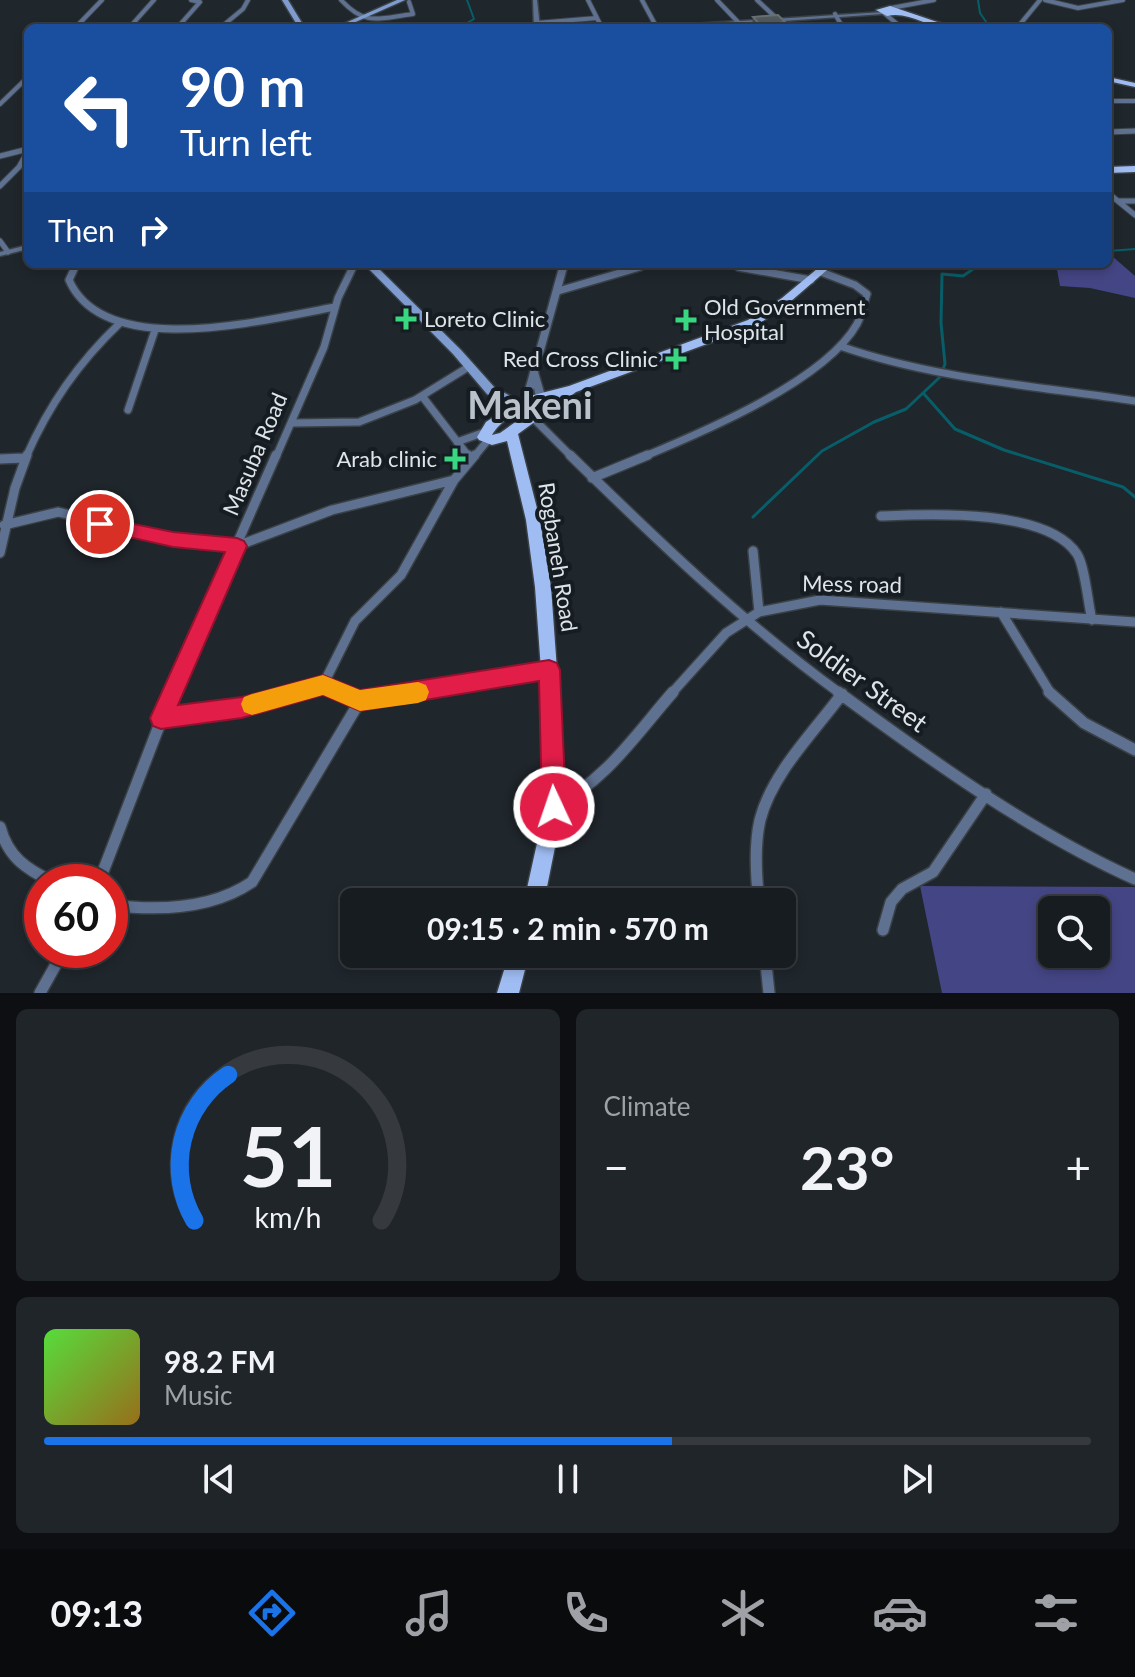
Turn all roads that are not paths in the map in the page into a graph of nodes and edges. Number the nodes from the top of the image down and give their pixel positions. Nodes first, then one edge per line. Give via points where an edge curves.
1 (102, 0) edge
2 (154, 0) edge
3 (191, 0) edge
4 (248, 0) edge
5 (285, 0) edge
6 (341, 0) edge
7 (535, 0) edge
8 (588, 0) edge
9 (642, 0) edge
10 (717, 0) edge
11 (757, 0) edge
12 (934, 0) edge
13 (1043, 0) edge
14 (1123, 0) edge
15 (405, 1) edge
16 (1113, 1) edge
17 (886, 11) junction
18 (835, 14) junction
19 (361, 18) junction
20 (597, 18) junction
21 (778, 19) junction
22 (738, 22) junction
23 (79, 24) edge
24 (133, 24) edge
25 (181, 24) edge
26 (222, 24) edge
27 (300, 24) edge
28 (347, 24) edge
29 (537, 24) edge
30 (552, 24) edge
31 (600, 24) edge
32 (657, 24) edge
33 (733, 24) edge
34 (783, 24) edge
35 (841, 24) edge
36 (898, 24) edge
37 (935, 24) edge
38 (1021, 24) edge
39 (1112, 80) edge
40 (24, 82) edge
41 (1135, 85) edge
42 (1112, 101) edge
43 (1135, 101) edge
44 (0, 104) edge
45 (1135, 131) edge
46 (1112, 132) edge
47 (24, 151) edge
48 (0, 156) edge
49 (24, 158) edge
50 (1135, 169) edge
51 (1112, 170) edge
52 (0, 186) edge
53 (1112, 196) edge
54 (1118, 201) junction
55 (1135, 201) edge
56 (1135, 215) edge
57 (0, 241) edge
58 (7, 252) edge
59 (74, 268) edge
60 (351, 268) edge
61 (373, 268) edge
62 (563, 268) edge
63 (636, 268) edge
64 (772, 268) edge
65 (820, 272) edge
66 (558, 291) junction
67 (335, 307) junction
68 (120, 323) junction
69 (155, 330) junction
70 (840, 346) junction
71 (470, 366) junction
72 (535, 373) junction
73 (491, 391) junction
74 (422, 396) junction
75 (1135, 401) edge
76 (542, 402) junction
77 (522, 403) junction
78 (128, 410) dead end
79 (531, 416) junction
80 (500, 417) junction
81 (291, 423) junction
82 (544, 425) junction
83 (511, 432) junction
84 (489, 437) junction
85 (457, 442) junction
86 (23, 458) junction
87 (0, 459) edge
88 (471, 459) junction
89 (516, 459) junction
90 (592, 478) junction
91 (454, 480) junction
92 (881, 516) dead end
93 (4, 525) junction
94 (237, 546) junction
95 (753, 551) dead end
96 (0, 553) edge
97 (759, 612) junction
98 (1001, 612) junction
99 (744, 620) junction
100 (1092, 620) junction
101 (1135, 622) edge
102 (549, 670) junction
103 (323, 685) junction
104 (842, 694) junction
105 (360, 701) junction
106 (161, 718) junction
107 (1135, 750) edge
108 (986, 794) junction
109 (554, 807) junction
110 (0, 827) edge
111 (106, 864) edge
112 (24, 867) edge
113 (1135, 879) edge
114 (537, 888) edge
115 (759, 888) edge
116 (128, 906) edge
117 (883, 930) dead end
118 (54, 968) edge
119 (515, 968) edge
120 (766, 968) edge
121 (40, 993) edge
122 (508, 993) edge
123 (769, 993) edge

1 - 23 street
2 - 24 street
3 - 25 street via 200,2
4 - 26 street via 244,10
5 - 27 main road
6 - 19 street
7 - 29 street
8 - 20 street
9 - 32 street
10 - 22 street
11 - 21 street
12 - 17 street
13 - 16 street via 1078,8
13 - 38 street
14 - 16 street
15 - 19 main road
15 - 19 street via 413,14
17 - 18 street
17 - 36 street
17 - 37 main road
18 - 21 street
18 - 35 street
19 - 28 main road
20 - 30 street
20 - 31 street
21 - 22 street
21 - 34 street
22 - 33 street
39 - 41 main road
40 - 44 street
42 - 43 street
45 - 46 street
47 - 48 street
49 - 52 street
50 - 51 main road
53 - 54 street
54 - 55 street
54 - 56 street
57 - 58 street
59 - 68 street via 69,280 74,292
60 - 67 street, Masuba Road
61 - 71 main road
62 - 66 street
63 - 66 street
64 - 65 street
65 - 70 street via 867,294 859,320
65 - 76 main road via 739,329
66 - 72 street
67 - 69 street via 226,327
67 - 81 street, Masuba Road
68 - 69 street
68 - 86 street via 92,347 66,381
69 - 78 street
70 - 75 street via 942,372
70 - 90 street via 747,410
71 - 73 main road
71 - 74 street
72 - 76 street
72 - 77 street
73 - 77 main road
73 - 80 main road
74 - 81 street via 355,423
74 - 85 street
76 - 77 main road
76 - 79 main road
76 - 82 street
77 - 80 main road
79 - 82 street, Soldier Street
79 - 83 main road
80 - 84 main road
81 - 94 street, Masuba Road
82 - 90 street, Soldier Street
83 - 84 main road
83 - 89 main road, Rogbaneh Road
84 - 85 street
84 - 88 street
84 - 89 main road
85 - 88 street
86 - 87 street
86 - 93 street
88 - 91 street
89 - 102 main road, Rogbaneh Road via 533,520
90 - 99 street, Soldier Street
91 - 94 street via 332,510
91 - 103 street via 401,575 355,621
92 - 100 street via 979,516 1052,535 1077,554
93 - 94 street via 58,512 173,540
93 - 96 street
94 - 106 street, Masuba Road
95 - 97 street
97 - 98 street, Mess road via 808,600
97 - 99 street, Mess road
98 - 100 street, Mess road
98 - 107 street via 1053,696
99 - 104 street, Soldier Street
99 - 109 street, Mess road via 595,780
100 - 101 street, Mess road
102 - 105 street
102 - 109 main road, Rogbaneh Road
103 - 105 street
103 - 106 street via 242,707
104 - 108 street, Soldier Street
104 - 115 street via 768,798 758,843
105 - 116 street via 240,894 210,904
106 - 111 street, Masuba Road
108 - 113 street, Soldier Street via 1091,859
108 - 117 street via 933,872 897,894
109 - 114 main road, Rogbaneh Road
110 - 112 street via 15,862
118 - 121 street
119 - 122 main road
120 - 123 street

